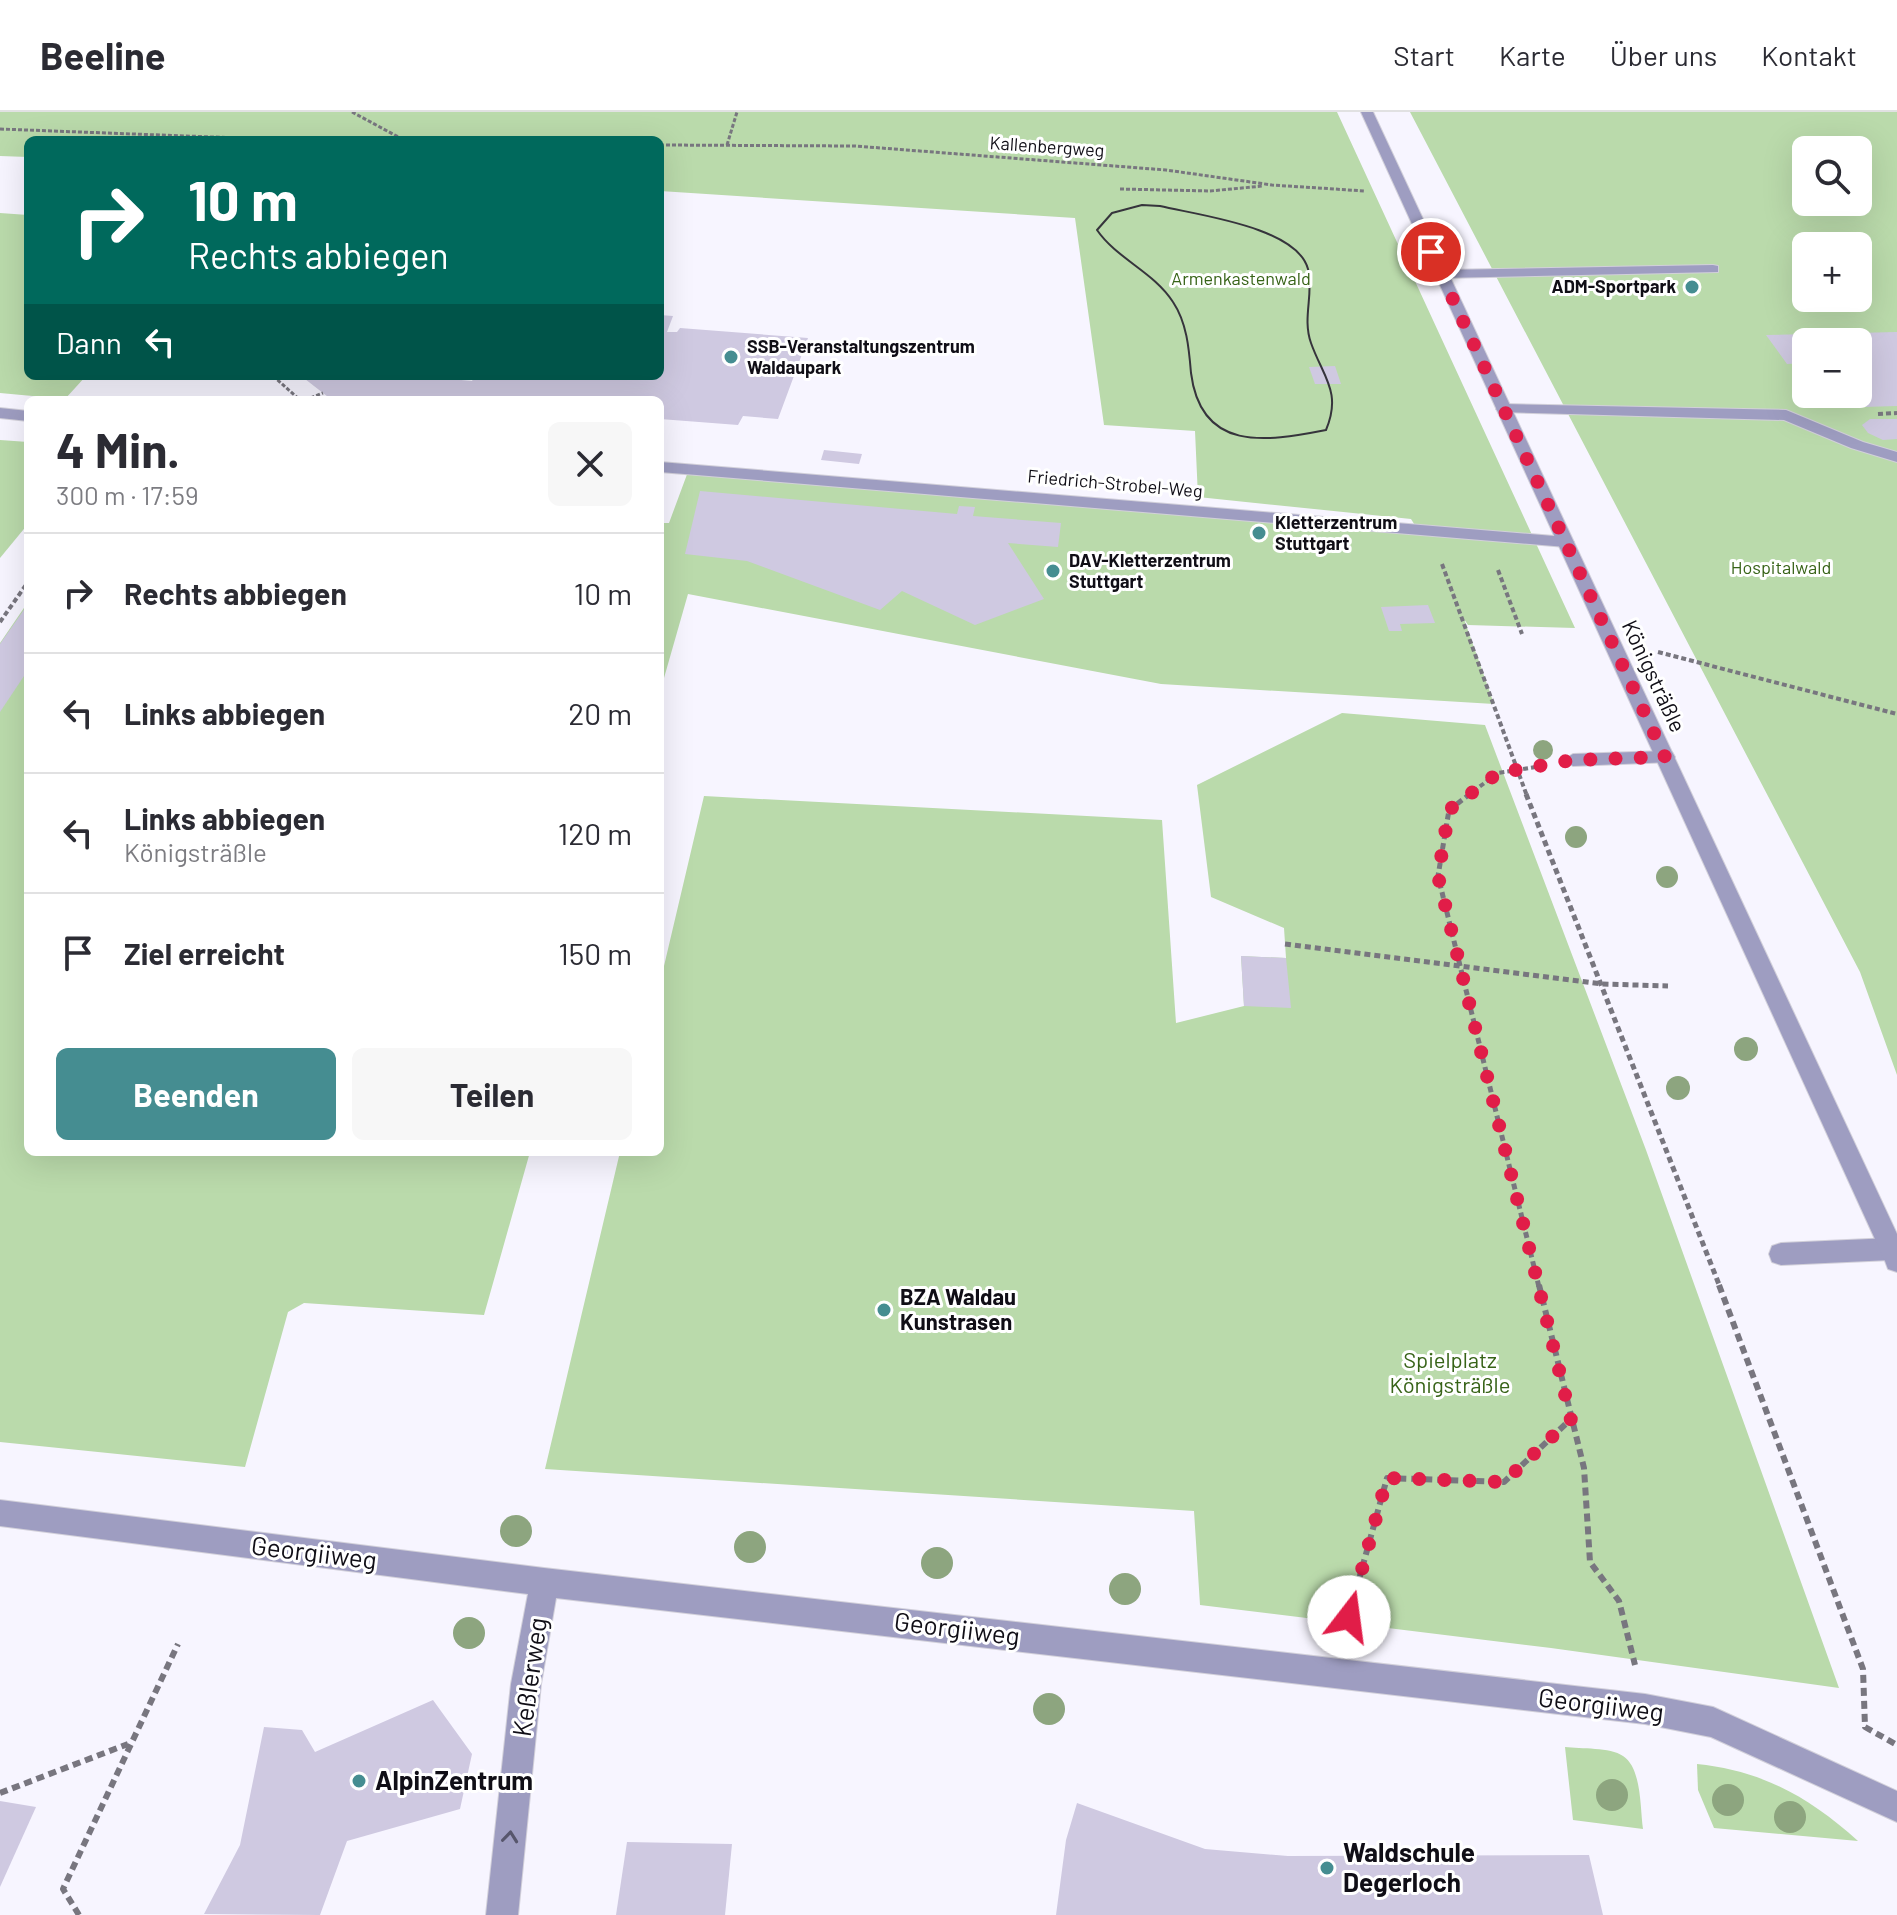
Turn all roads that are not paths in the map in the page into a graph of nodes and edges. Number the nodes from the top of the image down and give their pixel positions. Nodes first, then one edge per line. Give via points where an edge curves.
1 (1367, 112) edge
2 (1713, 269) dead end
3 (1441, 274) junction
4 (1504, 409) junction
5 (0, 413) edge
6 (24, 416) edge
7 (1897, 457) edge
8 (664, 467) edge
9 (1566, 542) junction
10 (1665, 757) junction
11 (1573, 760) road end
12 (1781, 1254) dead end
13 (1894, 1255) edge
14 (0, 1513) edge
15 (544, 1582) junction
16 (1897, 1807) edge
17 (502, 1915) edge

1 - 3 street, Königsträßle
2 - 3 street
3 - 4 street, Königsträßle
4 - 7 street via 1786,415
4 - 9 street, Königsträßle
5 - 6 street
8 - 9 street, Friedrich-Strobel-Weg
9 - 10 street, Königsträßle
10 - 11 street
10 - 13 street, Königsträßle
12 - 13 street
14 - 15 street, Georgiiweg
15 - 16 street, Georgiiweg via 1645,1709 1713,1722
17 -> 15 street, Keßlerweg via 526,1684

